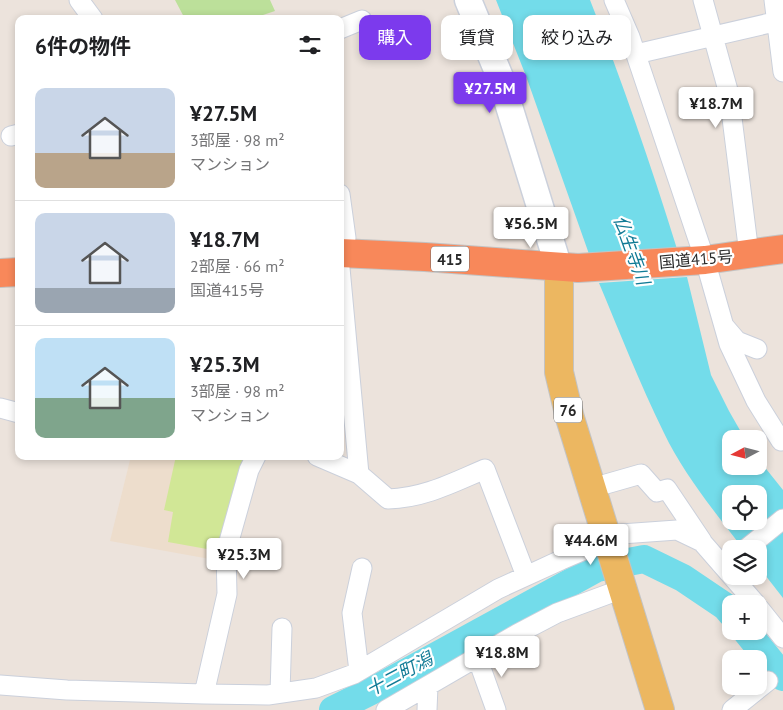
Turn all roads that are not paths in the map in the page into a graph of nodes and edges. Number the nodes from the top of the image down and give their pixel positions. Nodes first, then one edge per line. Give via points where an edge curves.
1 (80, 0) edge
2 (468, 0) edge
3 (614, 0) edge
4 (703, 0) edge
5 (774, 0) edge
6 (90, 15) edge
7 (780, 20) edge
8 (359, 21) edge
9 (344, 27) edge
10 (713, 36) junction
11 (636, 54) junction
12 (783, 72) edge
13 (344, 223) edge
14 (344, 242) edge
15 (783, 249) edge
16 (344, 251) edge
17 (749, 254) junction
18 (697, 260) junction
19 (568, 268) junction
20 (15, 272) edge
21 (0, 273) edge
22 (344, 311) edge
23 (724, 326) junction
24 (757, 349) dead end
25 (0, 408) edge
26 (15, 412) edge
27 (781, 441) dead end
28 (254, 460) edge
29 (326, 460) edge
30 (359, 474) junction
31 (592, 488) junction
32 (783, 519) edge
33 (757, 540) edge
34 (702, 542) junction
35 (609, 543) junction
36 (722, 560) edge
37 (362, 568) dead end
38 (526, 576) junction
39 (621, 586) junction
40 (767, 618) edge
41 (282, 628) dead end
42 (783, 638) edge
43 (477, 657) junction
44 (359, 671) junction
45 (768, 681) dead end
46 (0, 685) edge
47 (428, 686) junction
48 (280, 693) junction
49 (204, 694) junction
50 (386, 710) edge
51 (427, 710) edge
52 (496, 710) edge
53 (660, 710) edge
54 (732, 710) edge

1 - 6 street
2 - 19 street via 500,77
3 - 11 street
4 - 10 street
5 - 7 street
7 - 10 street
7 - 12 street
8 - 9 street
10 - 11 street
10 - 17 street via 729,94
11 - 18 street
13 - 14 street
15 - 17 highway, 国道415号 / 415
16 - 19 highway, 国道415号 / 415
17 - 18 highway, 国道415号 / 415
18 - 19 highway, 国道415号 / 415
18 - 23 street
19 - 31 main road, 76 via 559,372
20 - 21 highway
22 - 30 street
23 - 24 street via 737,341
23 - 27 street via 756,401
25 - 26 street
28 - 49 street via 226,552 227,594
29 - 30 street
30 - 38 street via 388,499 424,495 485,469
31 - 34 street via 641,474 657,492 667,489
31 - 35 main road, 76
32 - 33 street
34 - 35 street via 678,530 621,534
34 - 36 street
35 - 38 street
35 - 39 main road, 76
37 - 44 street via 352,613
38 - 44 street
39 - 43 street via 557,613
39 - 53 main road, 76
40 - 42 street
41 - 48 street
43 - 47 street
43 - 52 street
44 - 48 street via 316,688
45 - 54 street
46 - 49 street
47 - 50 street
47 - 51 street
48 - 49 street

